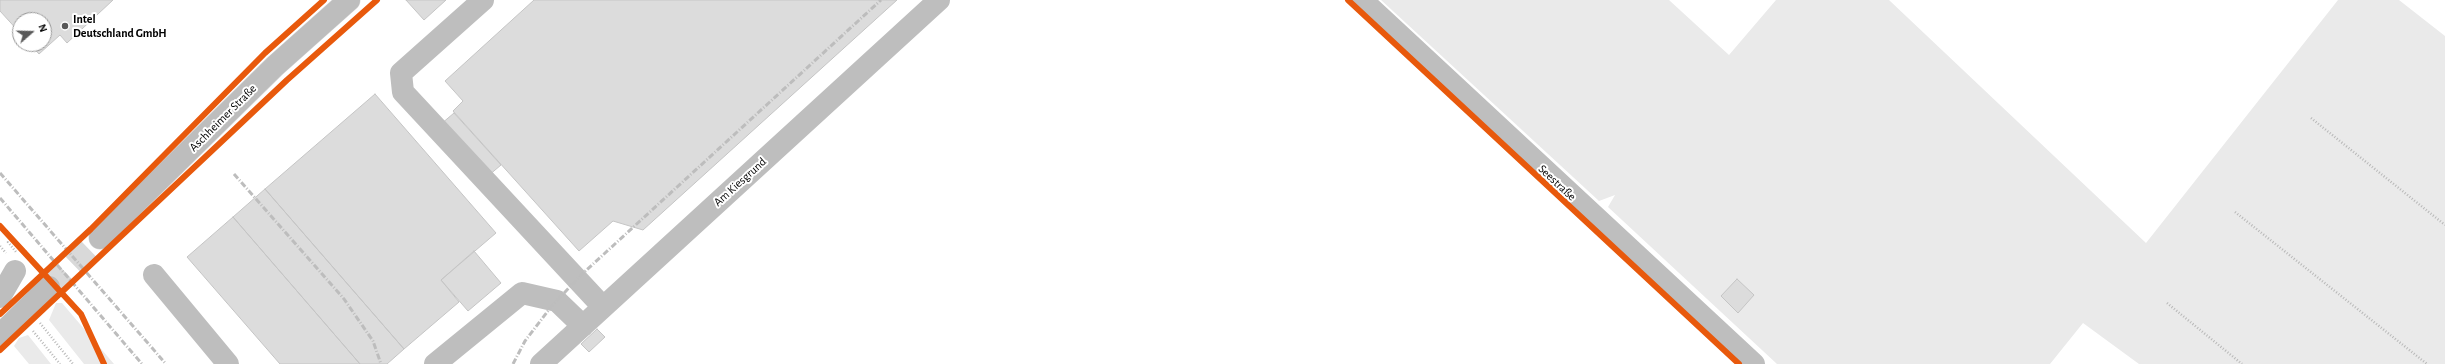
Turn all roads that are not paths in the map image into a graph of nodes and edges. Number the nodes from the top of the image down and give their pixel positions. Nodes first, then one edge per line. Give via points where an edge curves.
1 (349, 0) edge
2 (483, 0) edge
3 (939, 0) edge
4 (1362, 0) edge
5 (100, 238) tunnel mouth
6 (11, 262) road end
7 (154, 275) dead end
8 (49, 287) tunnel mouth
9 (0, 297) edge
10 (603, 307) junction
11 (583, 326) junction
12 (0, 335) edge
13 (228, 364) edge
14 (435, 364) edge
15 (541, 364) edge
16 (1754, 364) edge

1 - 5 main road, Aschheimer Straße via 276,66
2 - 10 street via 401,73 403,92
3 - 10 street, Am Kiesgrund
4 - 16 street, Seestraße
6 - 9 street
7 - 13 street
8 - 12 main road
10 - 11 street, Am Kiesgrund
11 - 14 street via 557,301 522,293
11 - 15 street, Am Kiesgrund

